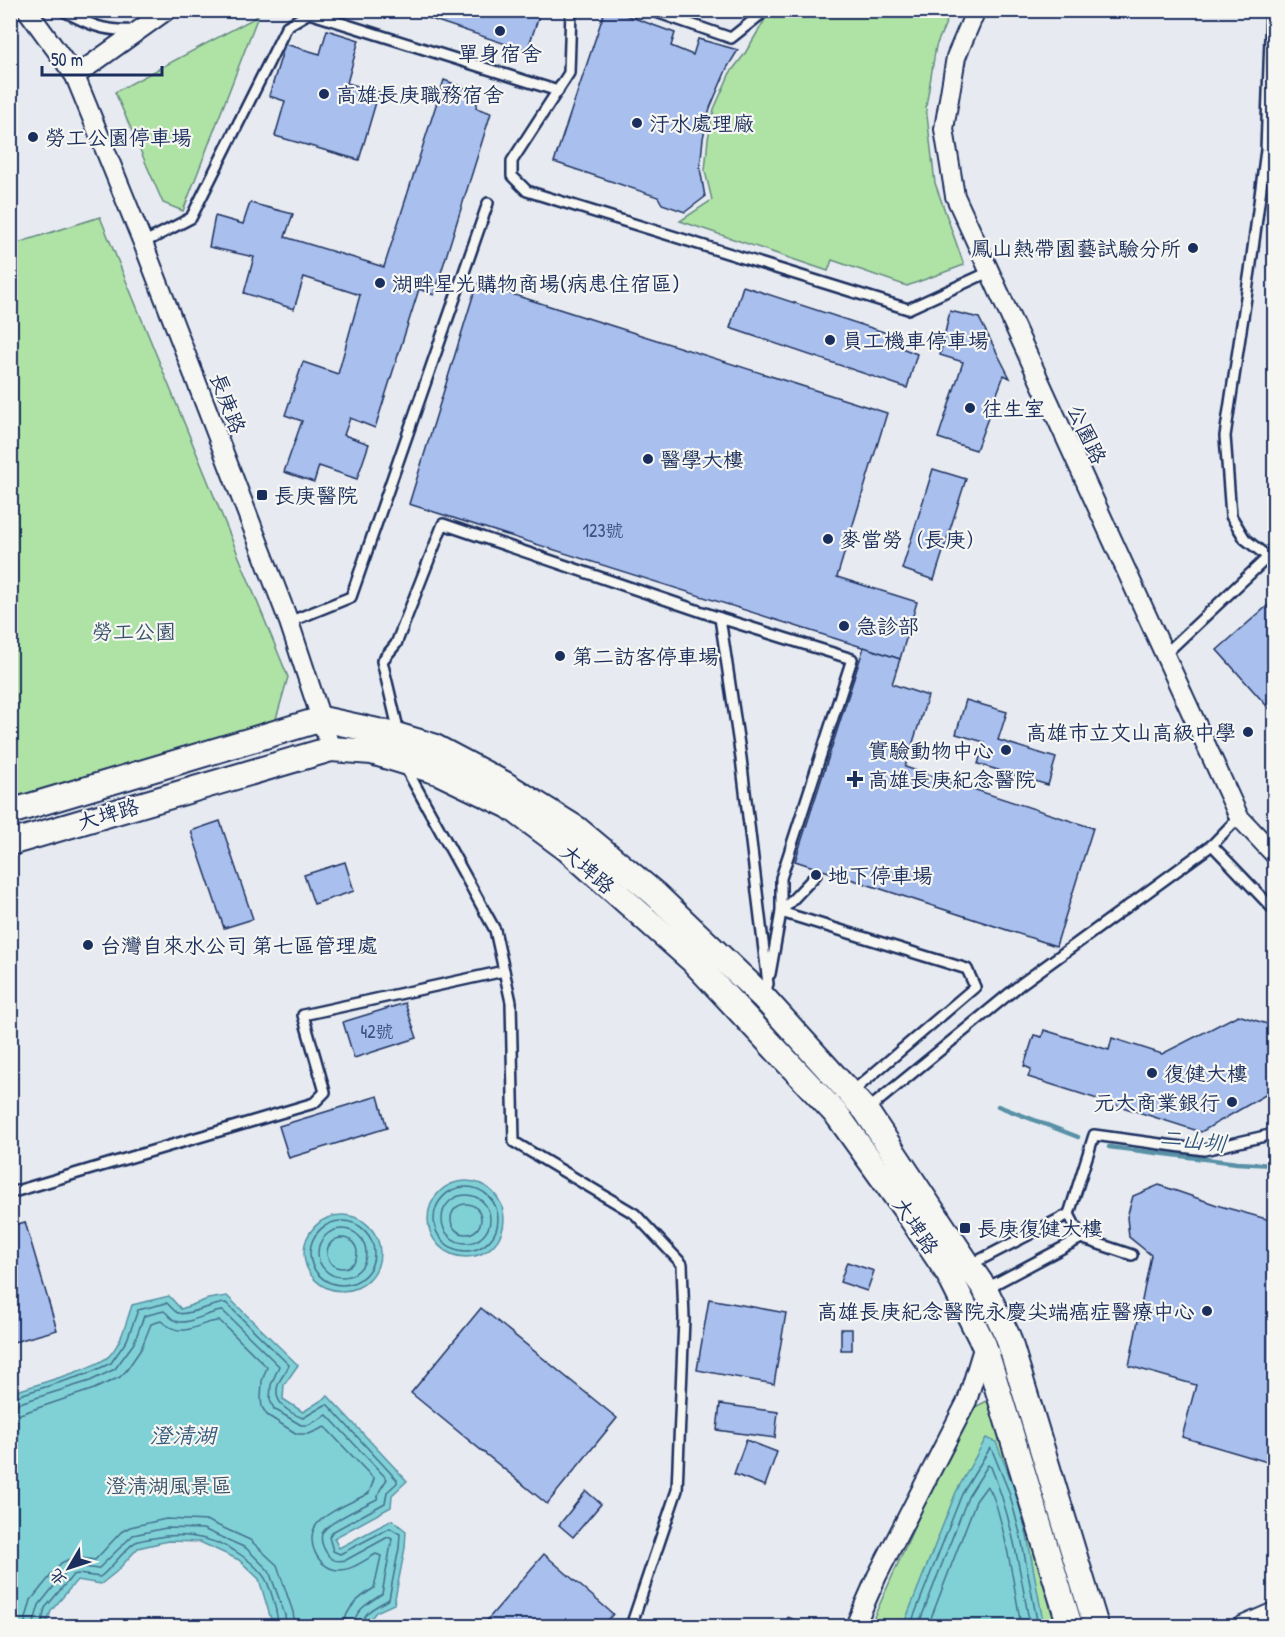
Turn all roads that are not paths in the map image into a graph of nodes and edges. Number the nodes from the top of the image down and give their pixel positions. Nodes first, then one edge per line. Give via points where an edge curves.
1 (27, 10) edge
2 (62, 10) edge
3 (167, 10) edge
4 (572, 10) edge
5 (650, 10) edge
6 (976, 10) edge
7 (1271, 10) edge
8 (760, 15) dead end
9 (139, 29) junction
10 (75, 76) junction
11 (558, 91) junction
12 (488, 203) dead end
13 (143, 243) junction
14 (989, 272) junction
15 (1271, 556) edge
16 (720, 618) junction
17 (289, 621) junction
18 (1164, 654) junction
19 (322, 719) junction
20 (396, 735) junction
21 (332, 749) junction
22 (401, 760) junction
23 (10, 812) edge
24 (1239, 817) junction
25 (10, 843) edge
26 (1212, 845) junction
27 (1275, 854) edge
28 (816, 875) dead end
29 (1275, 910) edge
30 (781, 912) junction
31 (504, 971) junction
32 (766, 990) junction
33 (850, 1093) junction
34 (866, 1111) junction
35 (1275, 1134) edge
36 (10, 1193) edge
37 (1069, 1214) junction
38 (1081, 1238) junction
39 (1132, 1255) dead end
40 (969, 1266) junction
41 (984, 1289) junction
42 (984, 1345) junction
43 (1275, 1612) edge
44 (631, 1626) edge
45 (855, 1626) edge
46 (1070, 1626) edge
47 (1096, 1626) edge
48 (1242, 1626) edge

1 - 10 street
2 - 9 lane via 86,23 114,31
3 - 9 street
4 - 11 lane via 569,74
5 - 8 lane via 731,39
6 - 14 street, 公園路 via 956,57 945,129 955,196
7 - 15 lane via 1266,150 1225,436 1231,516 1245,539
9 - 10 street
10 - 13 street, 長庚路
11 - 13 lane via 309,13 287,26 191,218
11 - 14 lane via 512,161 512,176 527,191 908,309
12 - 17 lane via 351,597
13 - 17 street, 長庚路
14 - 18 street, 公園路
15 - 18 lane
16 - 20 lane via 443,524 396,644 382,661 397,723
16 - 30 lane via 852,659 781,878
16 - 32 lane via 741,758
17 - 19 street, 長庚路
18 - 24 street, 公園路
19 - 20 main road, 大埤路
19 - 21 street, 長庚路
19 - 23 main road, 大埤路
20 - 32 main road, 大埤路 via 432,746 503,783 577,829
21 - 22 main road, 大埤路 via 372,752
21 - 25 main road, 大埤路
22 - 31 lane via 495,930
22 - 42 main road, 大埤路 via 438,772 509,806 567,849 692,960 838,1116 948,1273
24 - 26 lane
24 - 27 street, 公園路
26 - 29 lane
26 - 34 lane via 1021,984
28 - 30 lane
30 - 32 lane
30 - 33 lane via 967,969 975,987
31 - 36 lane via 303,1015 325,1092 314,1103
31 - 44 lane via 511,1002 514,1142 635,1214 682,1264 684,1319 677,1490
32 - 33 main road, 大埤路
33 - 34 main road, 大埤路
34 - 40 main road, 大埤路
35 - 37 lane via 1204,1150 1094,1135
37 - 38 lane
37 - 40 lane
38 - 39 lane
38 - 41 lane
40 - 41 main road, 大埤路
41 - 47 main road, 大埤路 via 1008,1337
42 - 45 street via 967,1401
42 - 46 main road, 大埤路
43 - 48 street

